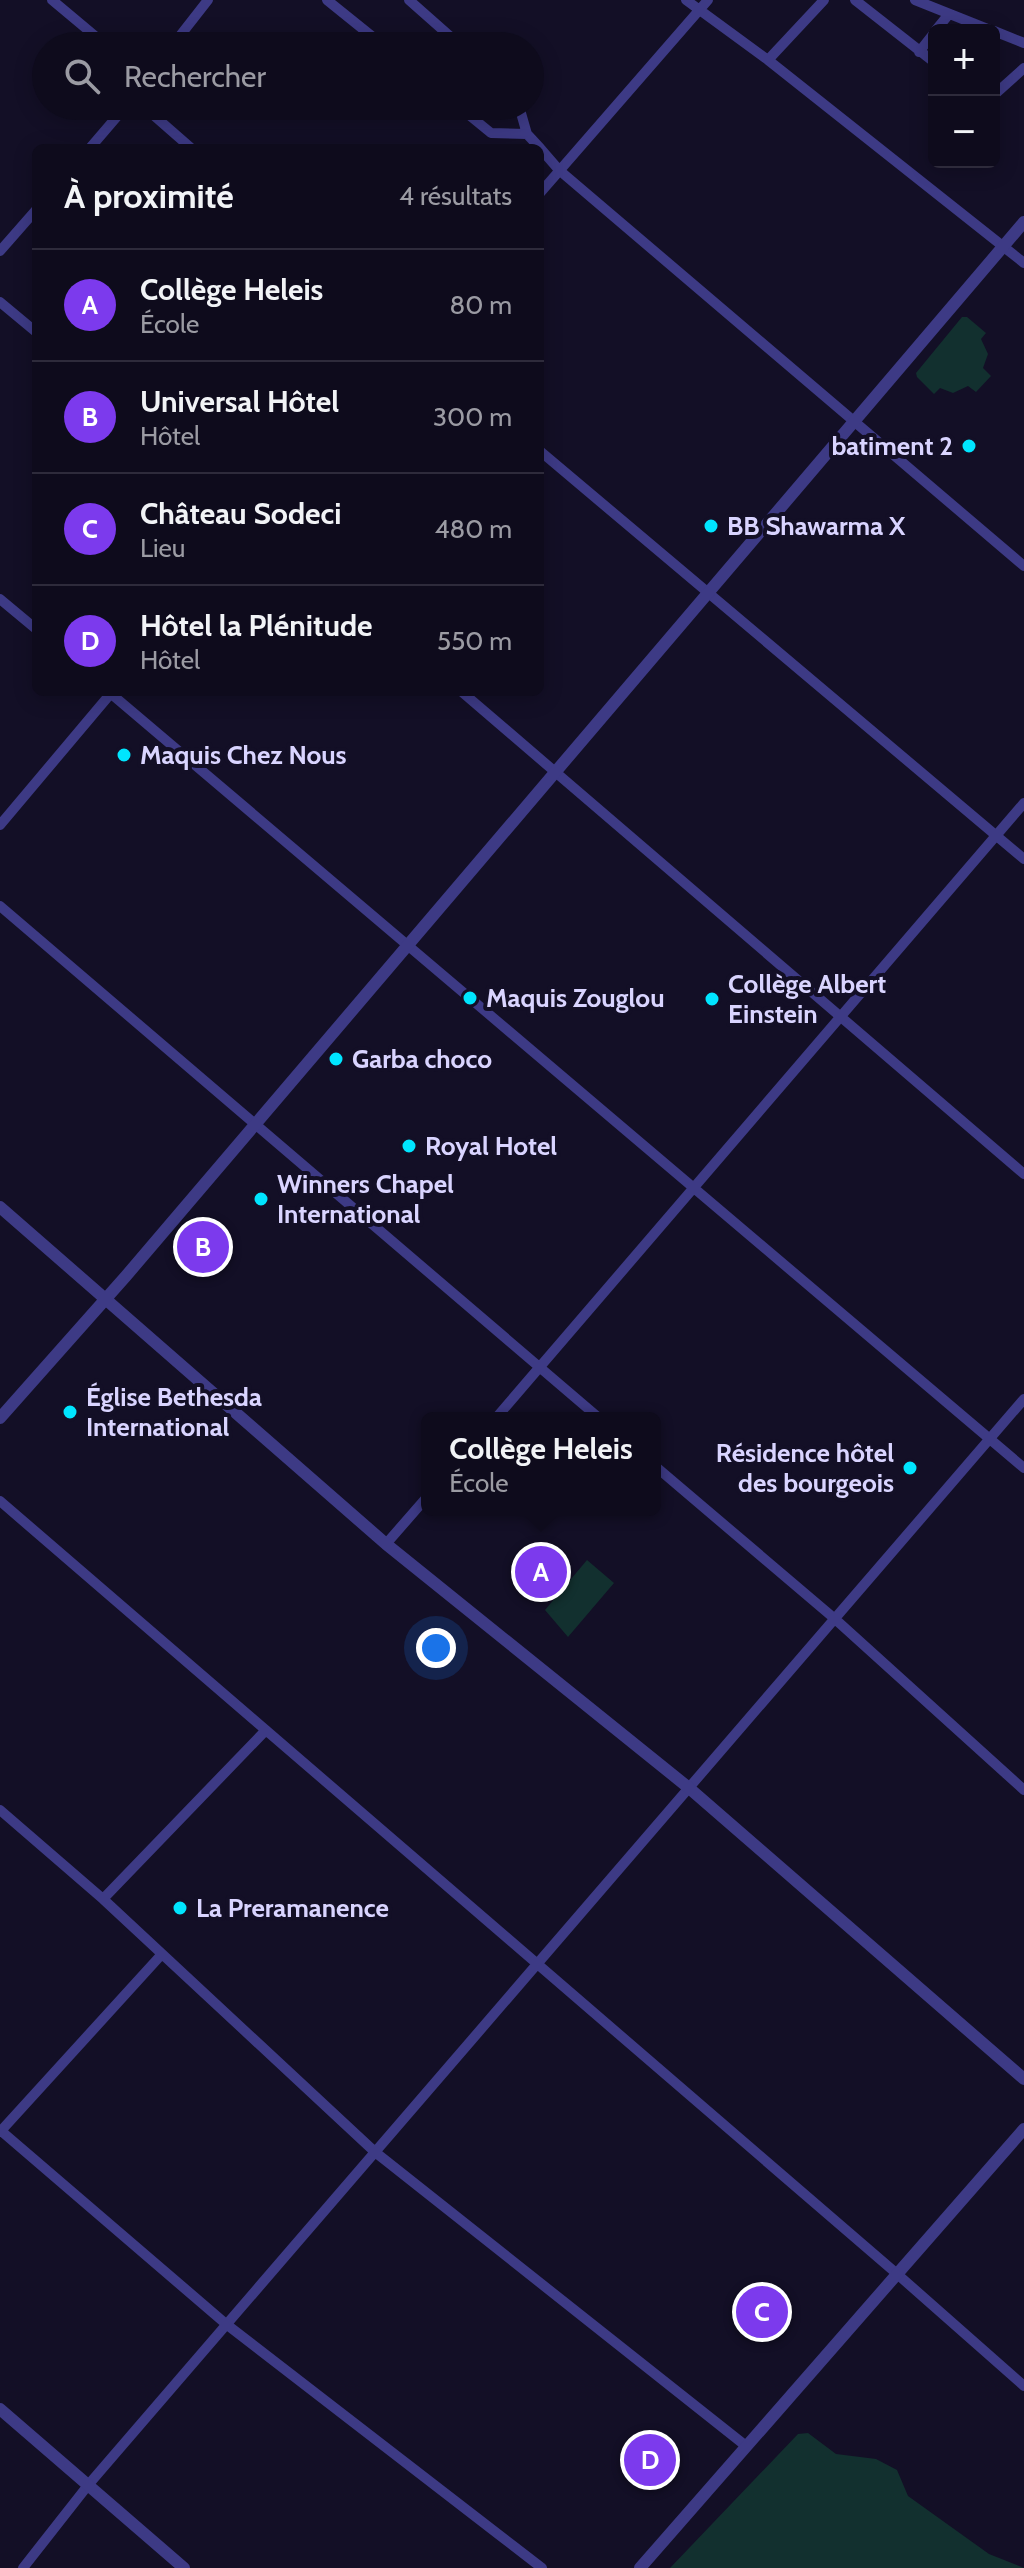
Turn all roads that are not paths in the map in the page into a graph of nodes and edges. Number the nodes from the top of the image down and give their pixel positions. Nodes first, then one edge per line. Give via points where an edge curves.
1 (52, 0) edge
2 (208, 0) edge
3 (327, 0) edge
4 (409, 0) edge
5 (686, 0) edge
6 (708, 0) edge
7 (824, 0) edge
8 (855, 0) edge
9 (915, 0) edge
10 (699, 10) junction
11 (949, 14) junction
12 (941, 24) edge
13 (974, 24) edge
14 (90, 32) edge
15 (183, 32) edge
16 (367, 32) edge
17 (445, 32) edge
18 (1000, 34) edge
19 (928, 41) edge
20 (1024, 43) edge
21 (919, 52) junction
22 (928, 58) edge
23 (768, 60) junction
24 (1024, 68) edge
25 (1000, 90) edge
26 (114, 120) edge
27 (159, 120) edge
28 (475, 120) edge
29 (523, 120) edge
30 (527, 134) junction
31 (93, 144) edge
32 (186, 144) edge
33 (536, 144) edge
34 (544, 153) edge
35 (559, 170) junction
36 (544, 188) edge
37 (32, 215) edge
38 (1024, 222) edge
39 (1005, 245) junction
40 (0, 251) edge
41 (1024, 263) edge
42 (0, 302) edge
43 (32, 329) edge
44 (856, 422) junction
45 (544, 454) edge
46 (1024, 566) edge
47 (708, 593) junction
48 (0, 599) edge
49 (32, 626) edge
50 (108, 696) edge
51 (116, 696) edge
52 (467, 696) edge
53 (554, 771) junction
54 (1024, 803) edge
55 (0, 825) edge
56 (996, 835) junction
57 (1024, 859) edge
58 (0, 906) edge
59 (407, 947) junction
60 (842, 1018) junction
61 (255, 1124) junction
62 (1024, 1174) edge
63 (694, 1189) junction
64 (0, 1207) edge
65 (106, 1298) junction
66 (540, 1368) junction
67 (1024, 1399) edge
68 (501, 1412) edge
69 (592, 1412) edge
70 (0, 1418) edge
71 (990, 1438) junction
72 (1024, 1468) edge
73 (661, 1471) edge
74 (0, 1501) edge
75 (421, 1504) edge
76 (386, 1544) junction
77 (835, 1619) junction
78 (266, 1730) junction
79 (689, 1788) junction
80 (1024, 1790) edge
81 (0, 1810) edge
82 (103, 1899) junction
83 (162, 1954) junction
84 (537, 1965) junction
85 (1024, 2079) edge
86 (1024, 2129) edge
87 (0, 2131) edge
88 (375, 2152) junction
89 (896, 2273) junction
90 (226, 2324) junction
91 (1024, 2386) edge
92 (0, 2409) edge
93 (746, 2446) junction
94 (89, 2484) junction
95 (23, 2568) edge
96 (184, 2568) edge
97 (542, 2568) edge
98 (640, 2568) edge

1 - 14 street
2 - 15 street
3 - 16 street
4 - 17 street
5 - 10 street
6 - 10 street
7 - 23 street
8 - 21 street
9 - 11 street
10 - 23 street
10 - 35 street
11 - 12 street
11 - 13 street
18 - 20 street
19 - 21 street
21 - 22 street
23 - 39 street
24 - 25 street
26 - 31 street
27 - 32 street
28 - 30 street via 491,133
29 - 30 street
30 - 33 street
34 - 35 street
35 - 36 street
35 - 44 street
37 - 40 street
38 - 39 street
39 - 41 street
39 - 44 street
42 - 43 street
44 - 46 street
44 - 47 street
45 - 47 street
47 - 53 street
47 - 56 street
48 - 49 street
50 - 55 street
51 - 59 street
52 - 53 street
53 - 59 street
53 - 60 street
54 - 56 street
56 - 57 street
56 - 60 street
58 - 61 street
59 - 61 street
59 - 63 street
60 - 62 street
60 - 63 street
61 - 65 street
61 - 66 street
63 - 66 street
63 - 71 street
64 - 65 street
65 - 70 street
65 - 76 street
66 - 68 street
66 - 69 street
67 - 71 street
71 - 72 street
71 - 77 street
73 - 77 street
74 - 78 street
75 - 76 street
76 - 79 street
77 - 79 street
77 - 80 street
78 - 82 street
78 - 84 street
79 - 84 street
79 - 85 street
81 - 82 street
82 - 83 street
83 - 87 street
83 - 88 street
84 - 88 street
84 - 89 street
86 - 89 street
87 - 90 street
88 - 90 street
88 - 93 street
89 - 91 street
89 - 93 street
90 - 94 street
90 - 97 street
92 - 94 street
93 - 98 street
94 - 95 street
94 - 96 street

